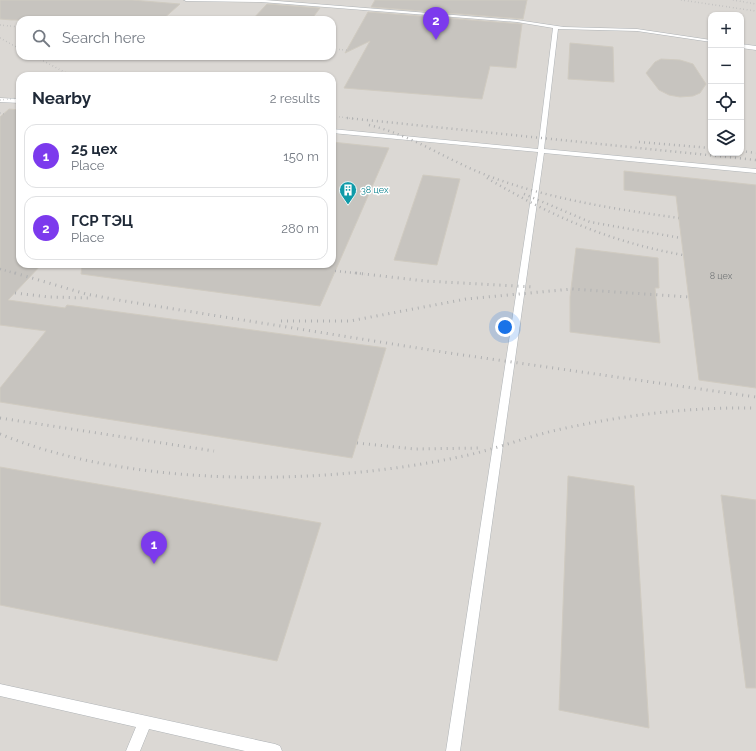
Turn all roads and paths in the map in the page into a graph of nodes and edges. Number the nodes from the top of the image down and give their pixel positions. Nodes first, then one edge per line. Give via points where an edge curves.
1 (186, 0) edge
2 (556, 27) junction
3 (708, 41) edge
4 (744, 46) edge
5 (756, 48) edge
6 (0, 100) edge
7 (16, 101) edge
8 (336, 131) edge
9 (541, 150) junction
10 (756, 172) edge
11 (0, 690) edge
12 (145, 722) junction
13 (133, 751) edge
14 (275, 751) edge
15 (453, 751) edge

1 - 2 lane via 261,1 517,21
2 - 3 lane via 637,30
2 - 9 lane
4 - 5 lane
6 - 7 lane
8 - 9 lane
9 - 10 lane
9 - 15 lane
11 - 12 lane
12 - 13 lane
12 - 14 lane

